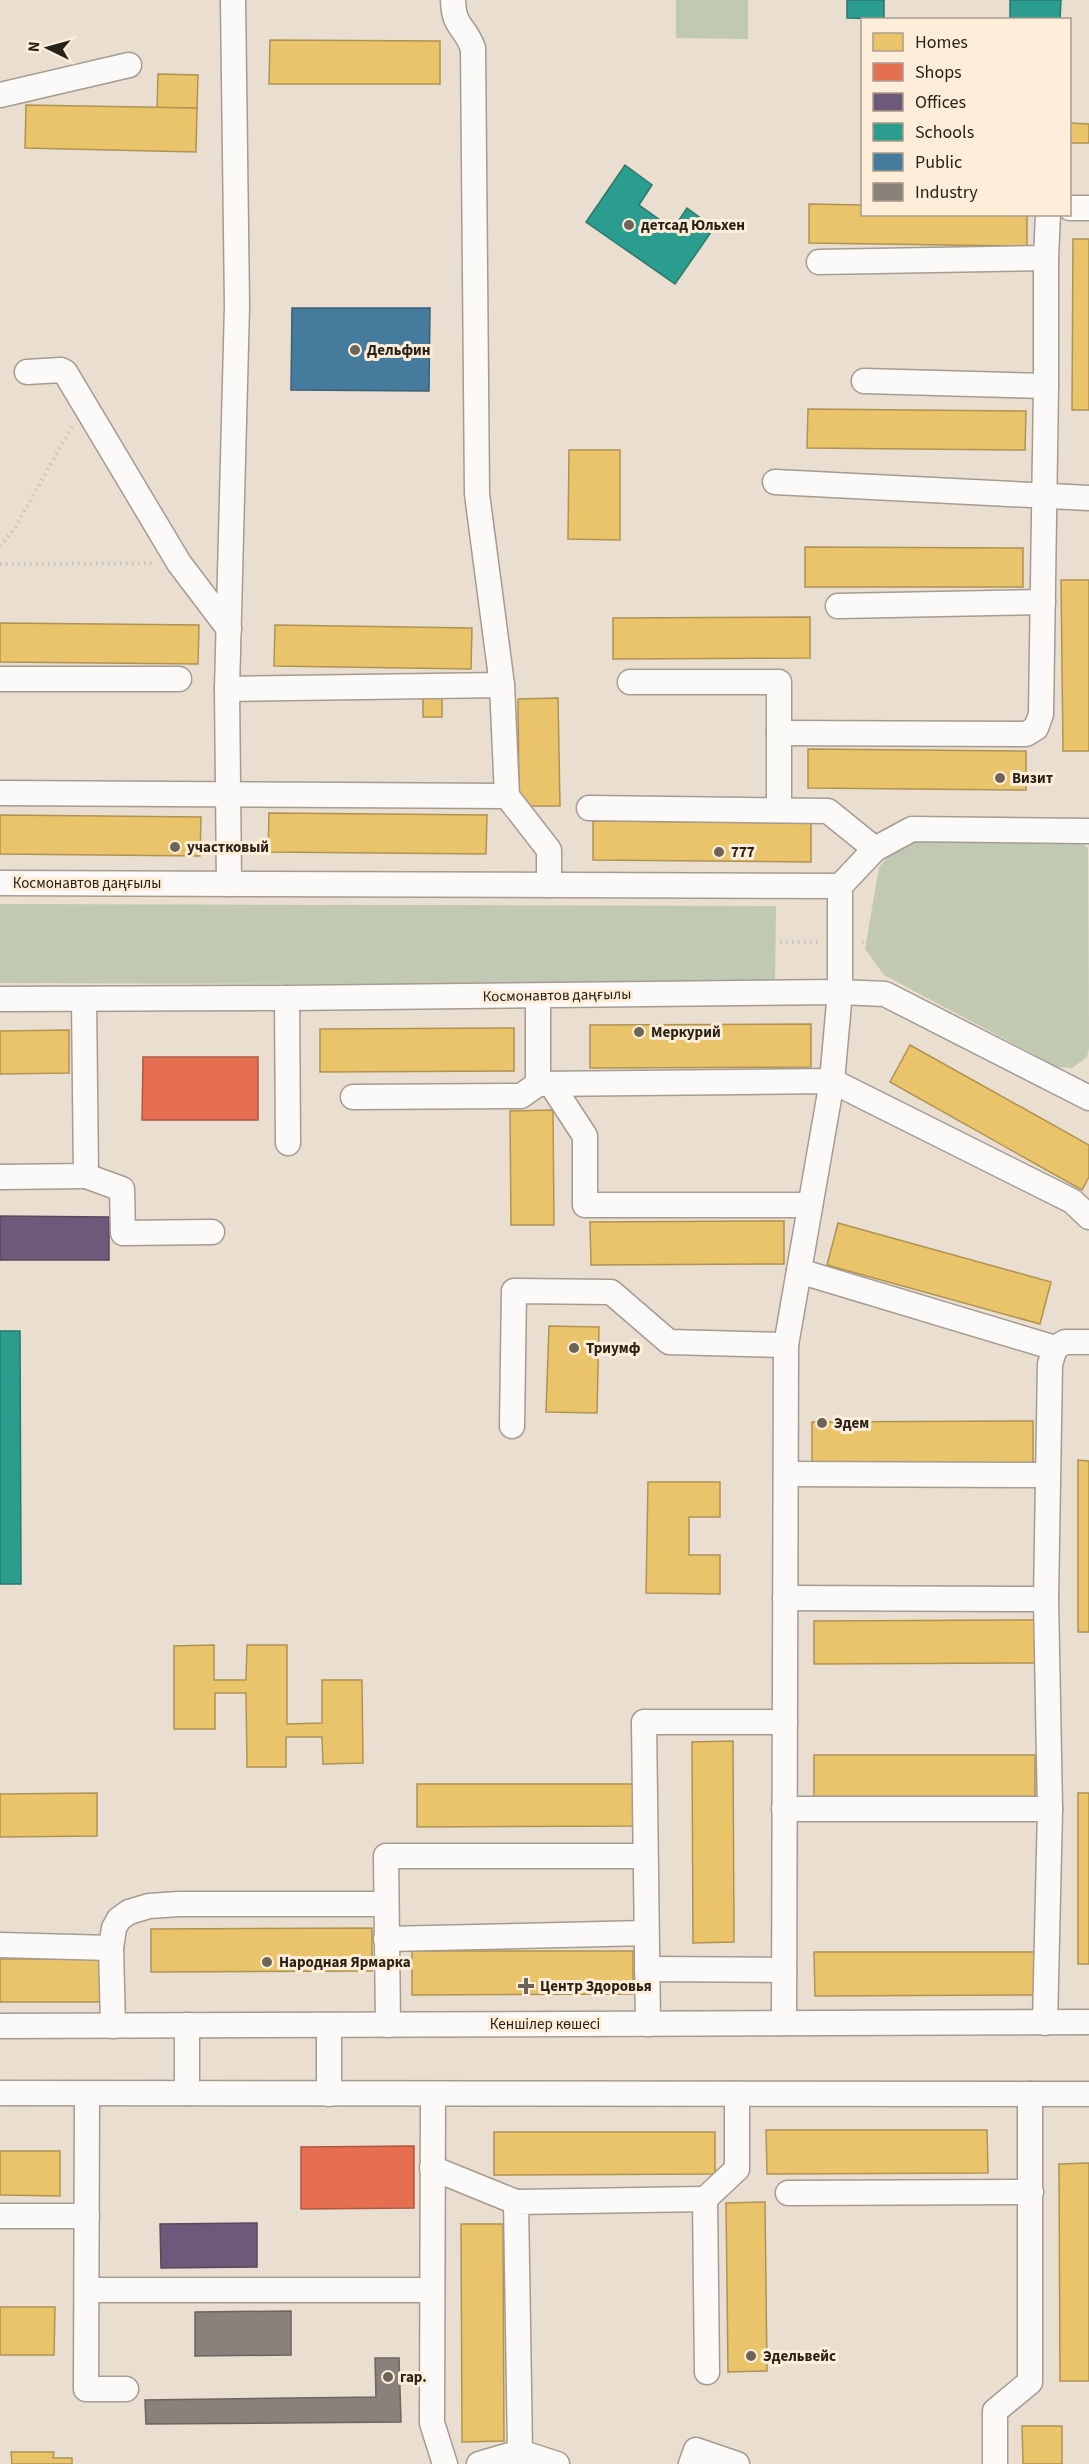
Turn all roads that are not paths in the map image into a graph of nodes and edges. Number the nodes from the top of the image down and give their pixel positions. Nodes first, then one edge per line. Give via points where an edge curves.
1 (232, 0) edge
2 (453, 0) edge
3 (129, 65) dead end
4 (0, 95) edge
5 (1071, 207) edge
6 (1089, 208) edge
7 (1048, 216) edge
8 (1046, 258) junction
9 (819, 262) dead end
10 (27, 372) dead end
11 (864, 381) dead end
12 (1046, 386) junction
13 (775, 482) dead end
14 (1046, 494) junction
15 (1089, 498) edge
16 (1043, 602) junction
17 (838, 606) dead end
18 (229, 629) junction
19 (0, 679) edge
20 (178, 679) dead end
21 (630, 682) dead end
22 (502, 685) junction
23 (227, 689) junction
24 (779, 733) junction
25 (0, 794) edge
26 (228, 794) junction
27 (507, 796) junction
28 (589, 808) dead end
29 (779, 810) junction
30 (1089, 831) edge
31 (875, 849) junction
32 (0, 883) edge
33 (229, 884) junction
34 (549, 885) junction
35 (840, 886) junction
36 (840, 992) junction
37 (538, 996) junction
38 (287, 998) junction
39 (0, 999) edge
40 (84, 1000) junction
41 (832, 1081) junction
42 (544, 1084) junction
43 (353, 1097) dead end
44 (1089, 1098) edge
45 (288, 1143) dead end
46 (86, 1176) junction
47 (0, 1177) edge
48 (810, 1205) junction
49 (1089, 1217) edge
50 (212, 1232) dead end
51 (799, 1272) junction
52 (1089, 1342) edge
53 (786, 1346) junction
54 (1054, 1348) junction
55 (512, 1426) dead end
56 (786, 1474) junction
57 (1046, 1475) junction
58 (785, 1598) junction
59 (1046, 1599) junction
60 (785, 1722) junction
61 (784, 1809) junction
62 (1050, 1809) junction
63 (645, 1856) junction
64 (386, 1904) junction
65 (646, 1933) junction
66 (386, 1939) junction
67 (0, 1945) edge
68 (111, 1948) junction
69 (647, 1969) junction
70 (784, 1970) junction
71 (1089, 2022) edge
72 (784, 2023) junction
73 (1045, 2023) junction
74 (648, 2024) junction
75 (187, 2025) junction
76 (329, 2025) junction
77 (388, 2025) junction
78 (0, 2026) edge
79 (113, 2026) junction
80 (0, 2094) edge
81 (87, 2094) junction
82 (187, 2094) junction
83 (329, 2094) junction
84 (432, 2094) junction
85 (737, 2094) junction
86 (1030, 2094) junction
87 (1089, 2094) edge
88 (432, 2168) junction
89 (1031, 2192) junction
90 (788, 2193) dead end
91 (705, 2199) junction
92 (516, 2202) junction
93 (0, 2216) edge
94 (87, 2216) junction
95 (431, 2289) junction
96 (87, 2290) junction
97 (707, 2372) dead end
98 (126, 2389) dead end
99 (520, 2452) junction
100 (445, 2464) edge
101 (479, 2464) edge
102 (557, 2464) edge
103 (692, 2464) edge
104 (737, 2464) edge
105 (995, 2464) edge

1 - 18 street via 237,306
2 - 22 street via 453,18 472,48 477,494
3 - 4 street
5 - 6 street
7 - 8 street
8 - 9 street
8 - 12 street
10 - 18 street via 65,372 180,563
11 - 12 street
12 - 14 street
13 - 14 street
14 - 15 street
14 - 16 street
16 - 17 street
16 - 24 street via 1041,714 1036,728 1026,734
18 - 23 street
19 - 20 street
21 - 24 street via 779,682
22 - 23 street
22 - 27 street
23 - 26 street
24 - 29 street
25 - 26 street
26 - 27 street
26 - 33 street
27 - 34 street via 549,850
28 - 29 street
29 - 31 street via 828,811
30 - 31 street via 912,830
31 - 35 street
32 - 33 street, Космонавтов даңғылы
33 - 34 street, Космонавтов даңғылы
34 - 35 street, Космонавтов даңғылы
35 - 36 street
36 - 37 street, Космонавтов даңғылы
36 - 41 street
36 - 44 street, Космонавтов даңғылы via 885,994
37 - 38 street, Космонавтов даңғылы
37 - 42 street
38 - 40 street, Космонавтов даңғылы
38 - 45 street
39 - 40 street, Космонавтов даңғылы
40 - 46 street
41 - 42 street
41 - 48 street
41 - 49 street via 1072,1201
42 - 43 street via 520,1096
42 - 48 street via 585,1136 585,1205
46 - 47 street
46 - 50 street via 122,1189 123,1233
48 - 51 street
51 - 53 street
51 - 54 street
52 - 54 street via 1065,1342
53 - 55 street via 669,1342 611,1292 514,1291
53 - 56 street
54 - 57 street
56 - 57 street
56 - 58 street
57 - 59 street
58 - 59 street
58 - 60 street
59 - 62 street
60 - 61 street
60 - 63 street via 644,1722
61 - 62 street
61 - 70 street
62 - 73 street
63 - 64 street via 386,1856
63 - 65 street
64 - 66 street
64 - 68 street via 149,1906 119,1919
65 - 66 street
65 - 69 street
66 - 77 street
67 - 68 street
68 - 79 street
69 - 70 street
69 - 74 street
70 - 72 street
71 - 73 street, Кеншілер көшесі
72 - 73 street, Кеншілер көшесі
72 - 74 street, Кеншілер көшесі
74 - 77 street, Кеншілер көшесі
75 - 76 street, Кеншілер көшесі
75 - 79 street, Кеншілер көшесі
75 - 82 street
76 - 77 street, Кеншілер көшесі
76 - 83 street
78 - 79 street, Кеншілер көшесі
80 - 81 street
81 - 82 street
81 - 94 street
82 - 83 street
83 - 84 street
84 - 85 street
84 - 88 street
85 - 86 street
85 - 91 street via 737,2169
86 - 87 street
86 - 89 street
88 - 92 street
88 - 95 street
89 - 90 street
89 - 105 street via 1030,2382 995,2411
91 - 92 street
91 - 97 street
92 - 99 street
93 - 94 street
94 - 96 street
95 - 96 street
95 - 100 street via 432,2423
96 - 98 street via 87,2389
99 - 101 street
99 - 102 street
103 - 104 street via 696,2450

